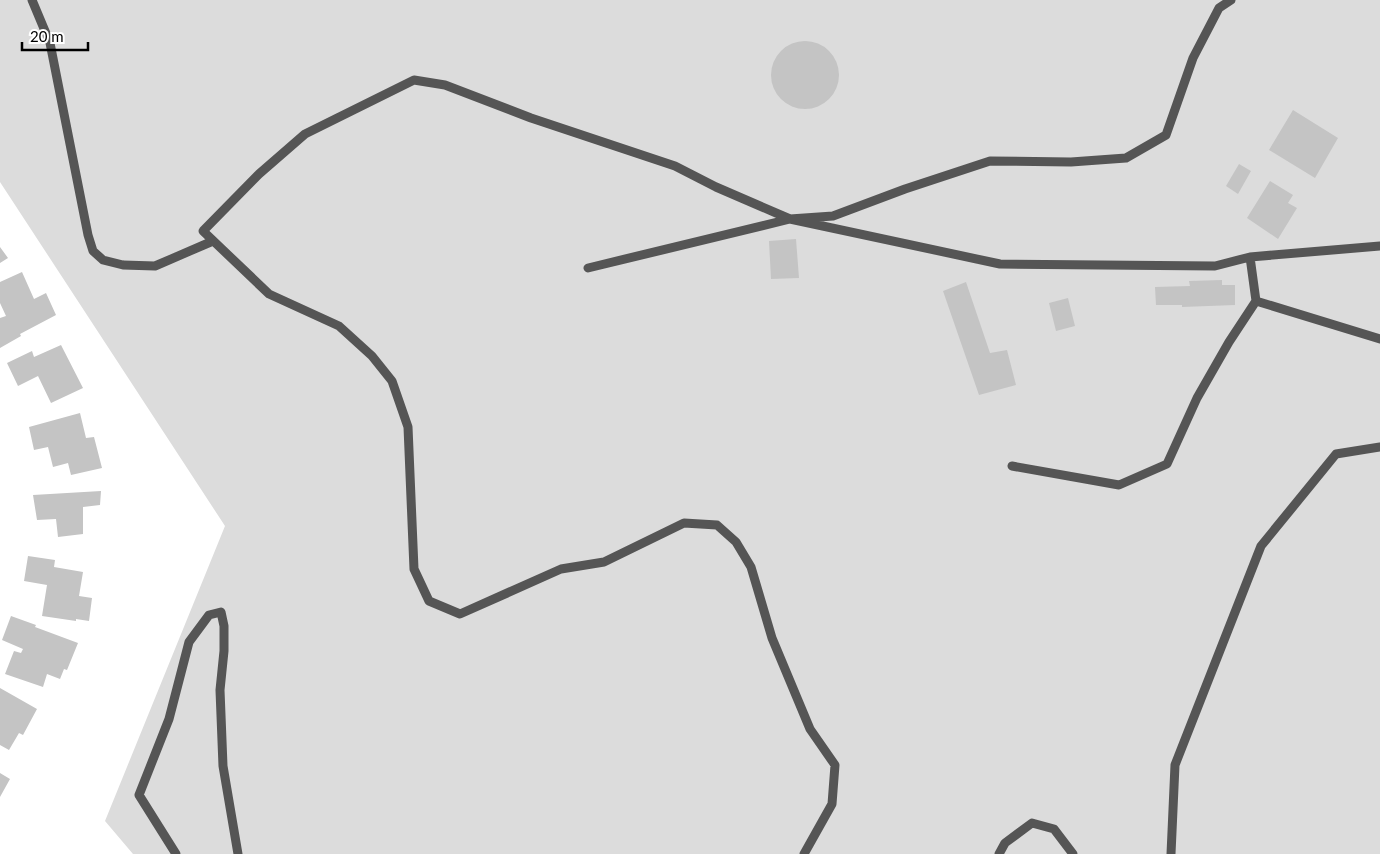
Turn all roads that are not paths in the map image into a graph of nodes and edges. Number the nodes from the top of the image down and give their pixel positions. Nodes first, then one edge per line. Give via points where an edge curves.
1 (32, 0) edge
2 (1231, 0) edge
3 (790, 220) junction
4 (213, 241) junction
5 (1380, 246) edge
6 (1250, 257) junction
7 (588, 268) dead end
8 (1256, 301) junction
9 (1380, 339) edge
10 (1377, 449) edge
11 (1012, 466) dead end
12 (176, 854) edge
13 (238, 854) edge
14 (804, 854) edge
15 (999, 854) edge
16 (1073, 854) edge
17 (1171, 854) edge

1 - 4 lane via 50,43 93,251 103,260 123,265 155,266
2 - 3 lane via 1219,8 1193,58 1166,135 1126,158 1071,162 990,161 833,216
3 - 4 lane via 675,166 531,118 445,85 414,80 305,134 259,174 203,231
3 - 6 lane via 1000,264 1215,266
3 - 7 lane
4 - 14 lane via 269,294 339,326 372,356 392,381 408,427 414,569 429,601 460,614 561,569 604,562 684,523 717,525 736,542 751,567 772,638 810,729 835,765 832,804
5 - 6 lane
6 - 8 lane
8 - 9 lane
8 - 11 lane via 1197,398 1167,464 1119,485
10 - 17 lane via 1336,454 1261,546 1175,765
12 - 13 lane via 139,795 169,720 188,642 209,614 221,612 224,626 220,690 223,766
15 - 16 lane via 1005,843 1032,824 1054,829

